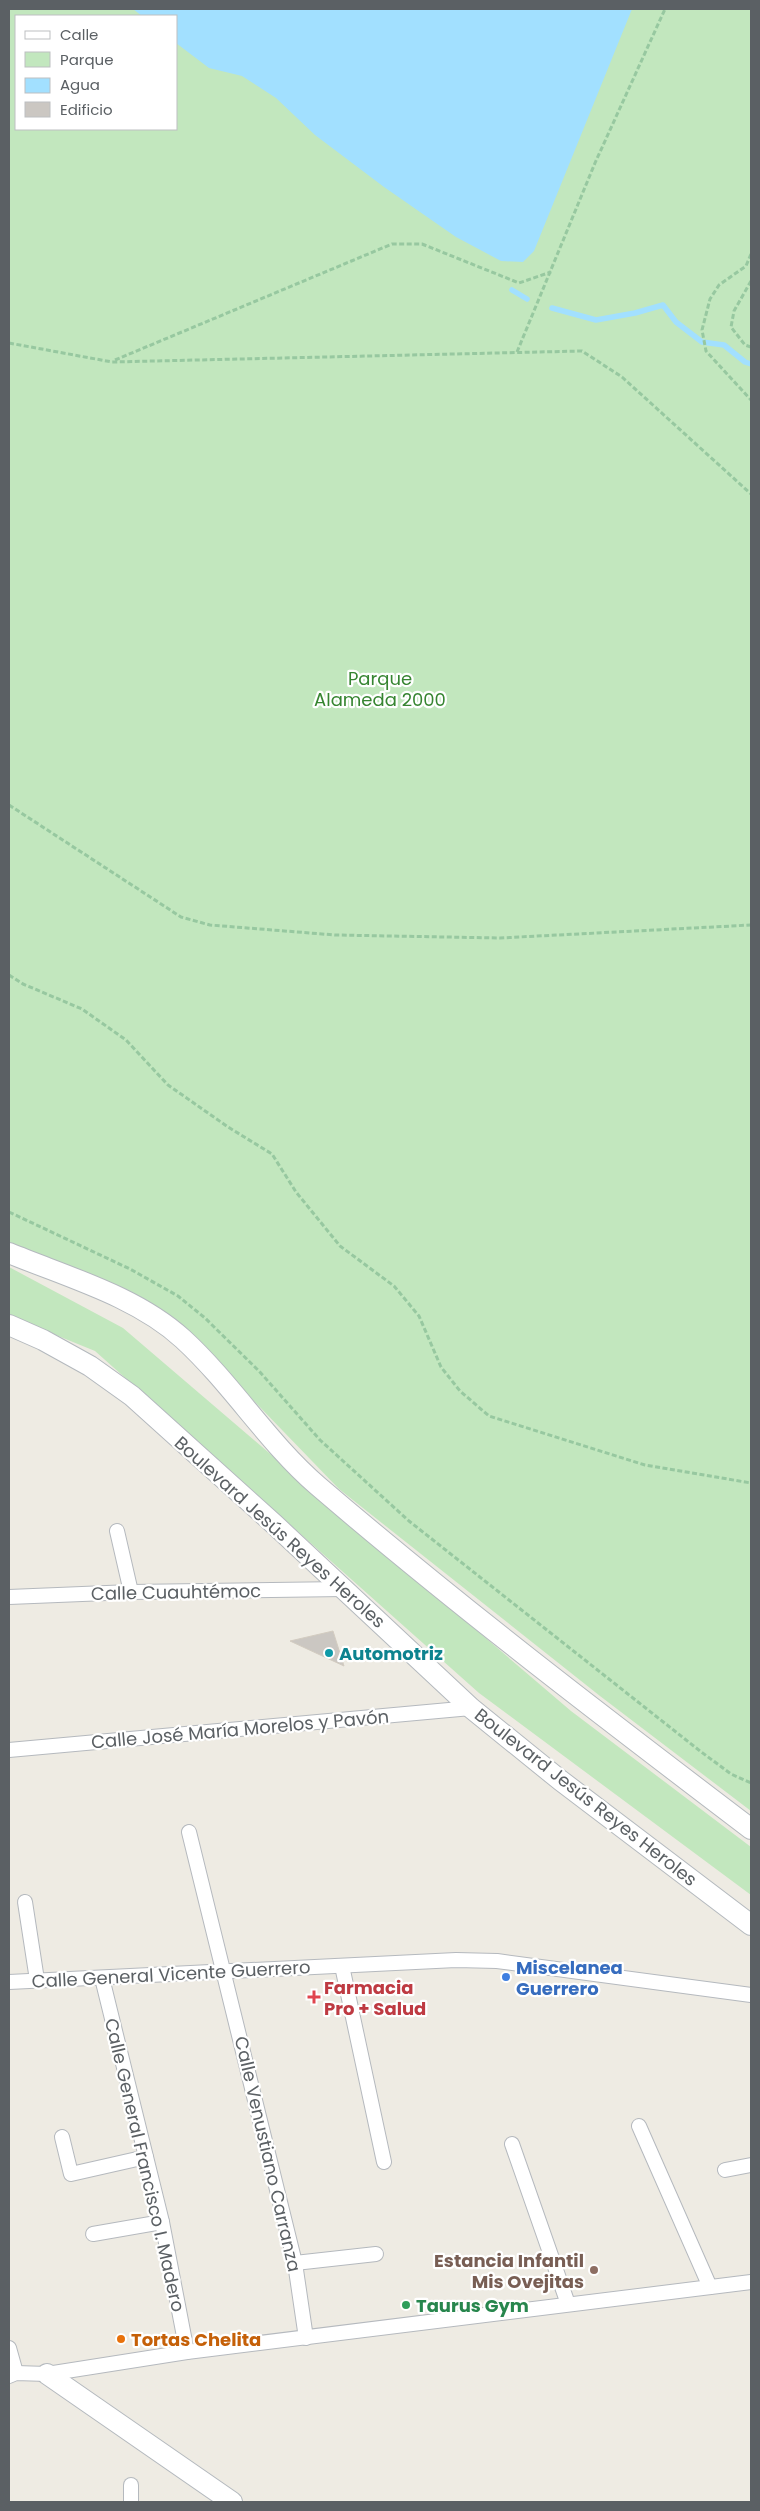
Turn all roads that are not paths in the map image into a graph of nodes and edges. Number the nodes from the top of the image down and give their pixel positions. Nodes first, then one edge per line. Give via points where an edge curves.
1 (9, 1253) edge
2 (9, 1324) edge
3 (117, 1532) dead end
4 (344, 1589) junction
5 (131, 1592) junction
6 (9, 1597) edge
7 (471, 1708) junction
8 (9, 1750) edge
9 (751, 1829) edge
10 (189, 1832) dead end
11 (25, 1902) dead end
12 (751, 1925) edge
13 (342, 1966) junction
14 (224, 1971) junction
15 (102, 1978) junction
16 (37, 1980) junction
17 (9, 1982) edge
18 (750, 1996) edge
19 (639, 2126) dead end
20 (62, 2137) dead end
21 (512, 2144) dead end
22 (146, 2157) junction
23 (384, 2162) dead end
24 (751, 2164) edge
25 (725, 2170) dead end
26 (162, 2222) junction
27 (93, 2234) dead end
28 (376, 2254) dead end
29 (295, 2263) junction
30 (751, 2282) edge
31 (710, 2287) junction
32 (568, 2304) junction
33 (306, 2338) junction
34 (9, 2348) edge
35 (187, 2352) junction
36 (47, 2374) junction
37 (12, 2375) edge
38 (131, 2485) dead end
39 (132, 2502) edge
40 (232, 2502) edge

1 - 9 main road via 107,1293 166,1325 201,1356 316,1484 480,1619
2 - 4 main road, Boulevard Jesús Reyes Heroles via 90,1366 132,1396
3 - 5 street
4 - 5 street, Calle Cuauhtémoc
4 - 7 main road, Boulevard Jesús Reyes Heroles
5 - 6 street, Calle Cuauhtémoc
7 - 8 street, Calle José María Morelos y Pavón
7 - 12 main road, Boulevard Jesús Reyes Heroles
10 - 14 street, Calle Venustiano Carranza
11 - 16 street
13 - 14 street, Calle General Vicente Guerrero
13 - 18 street, Calle General Vicente Guerrero via 497,1961
13 - 23 street
14 - 15 street, Calle General Vicente Guerrero
14 - 29 street, Calle Venustiano Carranza
15 - 16 street, Calle General Vicente Guerrero
15 - 22 street, Calle General Francisco I. Madero
16 - 17 street, Calle General Vicente Guerrero
19 - 31 street
20 - 22 street via 71,2174
21 - 32 street
22 - 26 street, Calle General Francisco I. Madero
24 - 25 street
26 - 27 street
26 - 35 street, Calle General Francisco I. Madero
28 - 29 street
29 - 33 street, Calle Venustiano Carranza
30 - 31 street
31 - 32 street
32 - 33 street
33 - 35 street
34 - 37 street
35 - 36 street
36 - 37 street
36 - 40 main road
38 - 39 street

